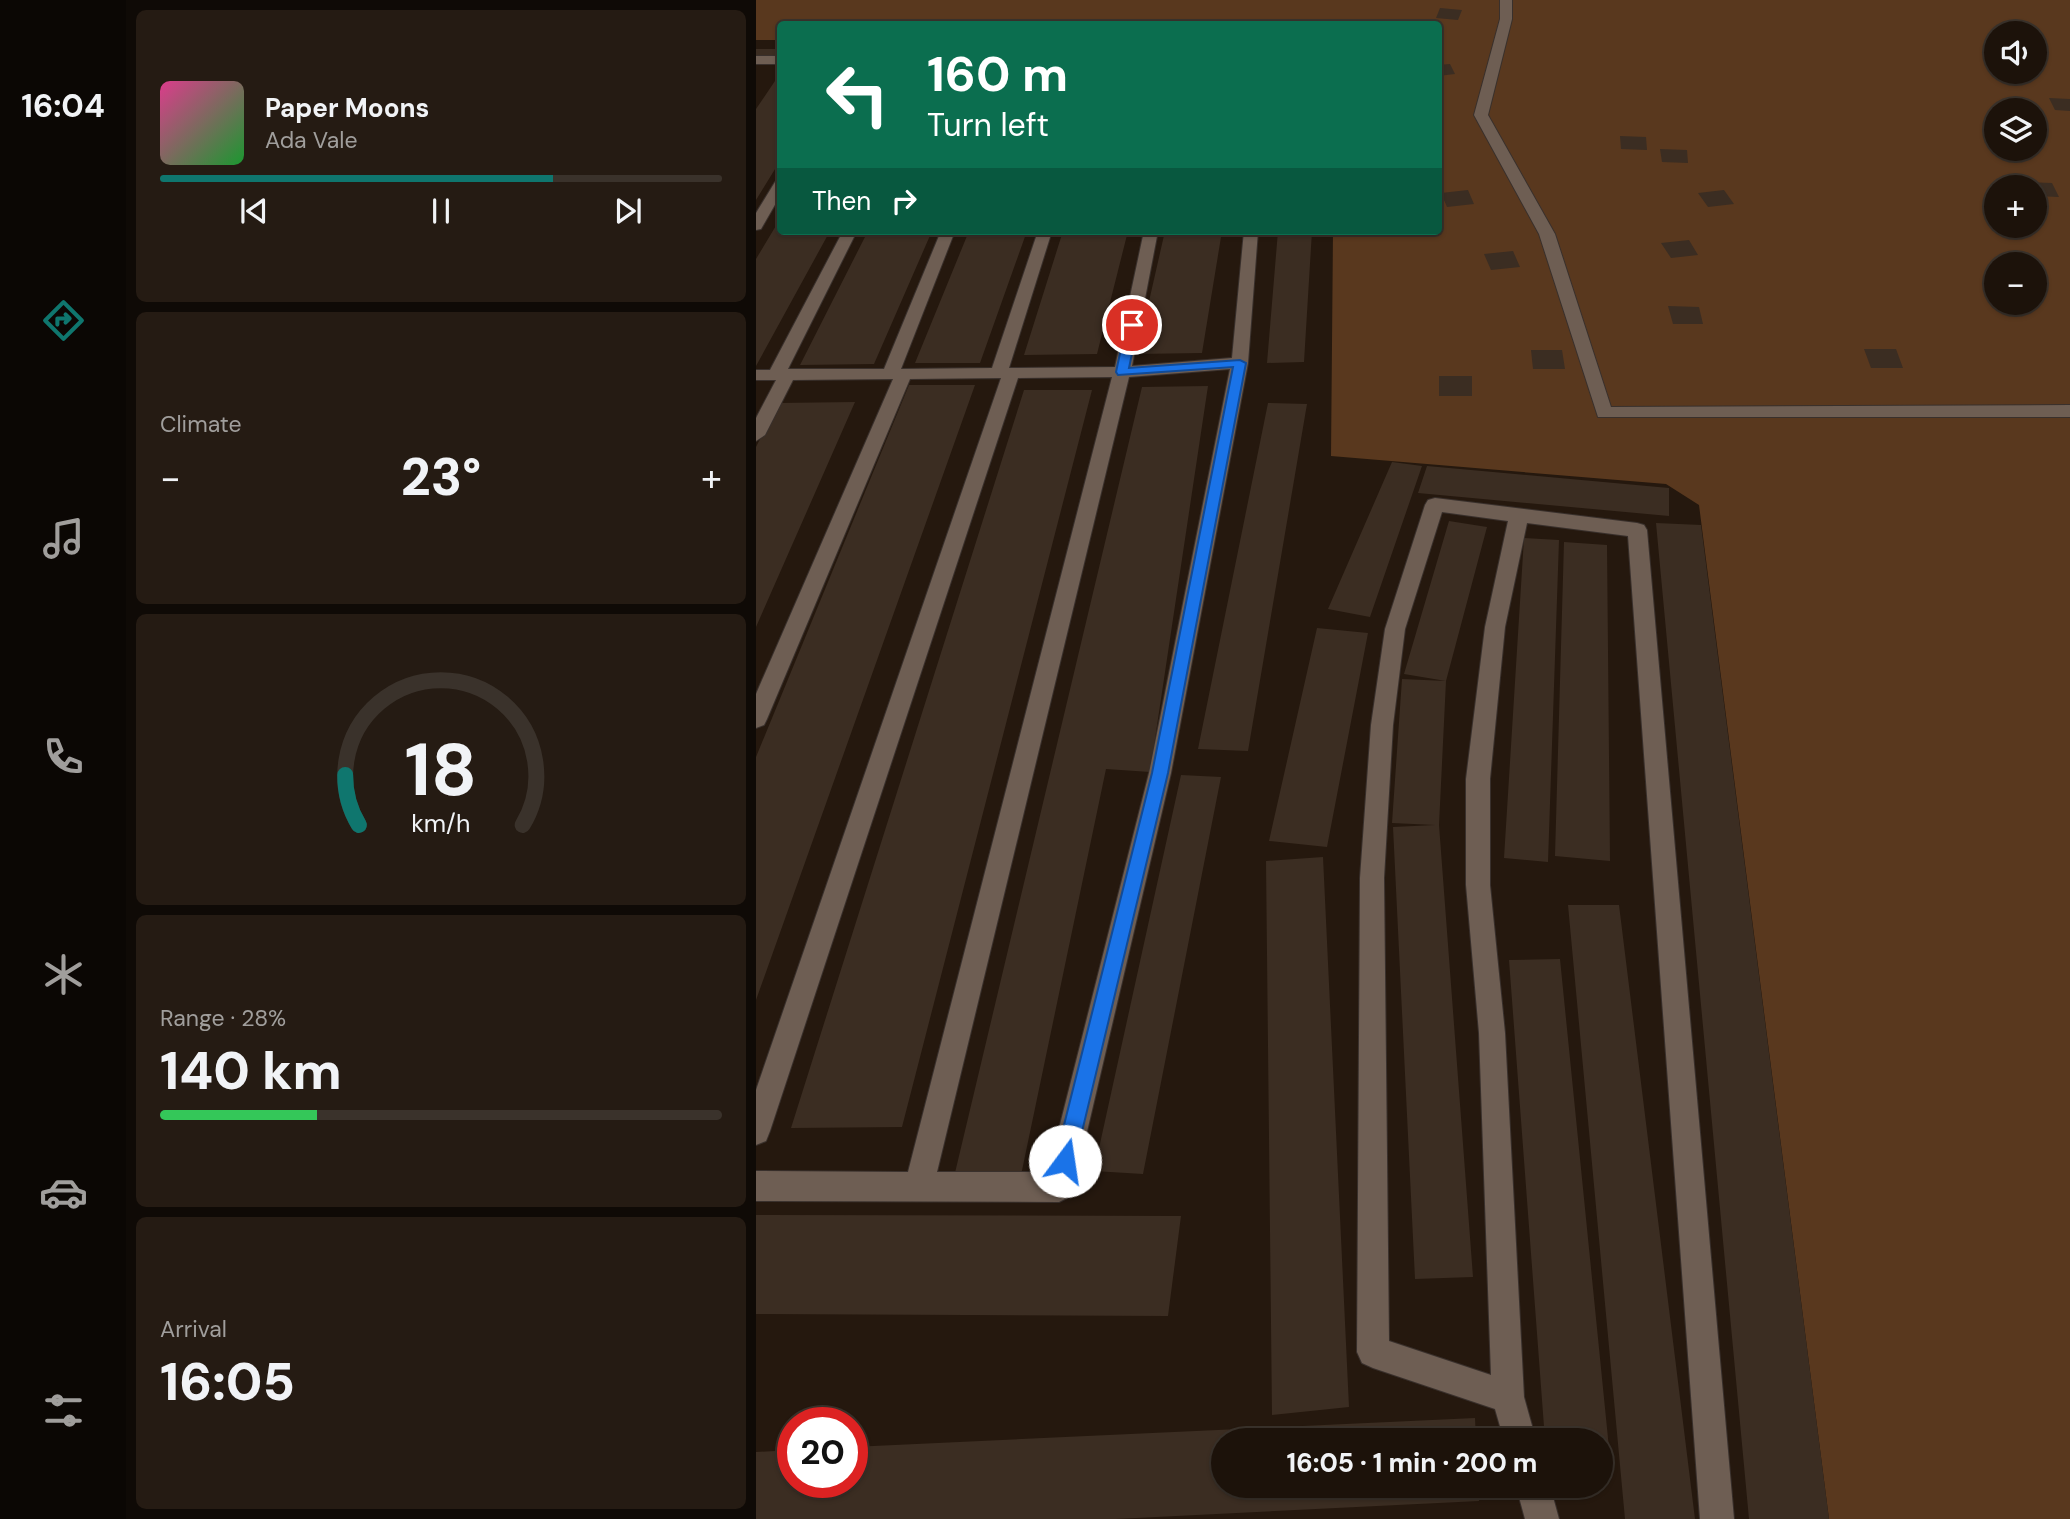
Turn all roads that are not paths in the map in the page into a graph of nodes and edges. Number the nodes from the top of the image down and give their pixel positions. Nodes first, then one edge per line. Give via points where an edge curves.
1 (1506, 0) edge
2 (777, 190) edge
3 (756, 226) edge
4 (848, 235) edge
5 (947, 235) edge
6 (1044, 235) edge
7 (1150, 235) edge
8 (1251, 235) edge
9 (1240, 363) junction
10 (1122, 372) junction
11 (1005, 373) junction
12 (897, 374) junction
13 (756, 375) edge
14 (782, 375) junction
15 (2070, 411) edge
16 (756, 435) edge
17 (1518, 518) junction
18 (756, 719) edge
19 (756, 1131) edge
20 (756, 1186) edge
21 (919, 1187) junction
22 (1508, 1397) junction
23 (1517, 1428) edge
24 (1536, 1498) edge
25 (1542, 1519) edge
26 (1717, 1519) edge

1 - 15 lane via 1506,19 1481,115 1547,234 1604,413
2 - 3 lane
4 - 14 lane
5 - 12 lane
6 - 11 lane
7 - 10 lane
8 - 9 lane
9 - 10 lane
9 - 21 lane via 1160,773 1059,1187
10 - 11 lane
10 - 21 lane
11 - 12 lane
11 - 19 lane
12 - 14 lane
12 - 18 lane
13 - 14 lane
14 - 16 lane
17 - 22 lane via 1495,627 1478,792 1478,885 1492,1033
17 - 22 lane via 1435,505 1395,629 1382,725 1372,878 1373,1352
17 - 26 lane via 1637,530
20 - 21 lane
22 - 23 lane
24 - 25 lane

